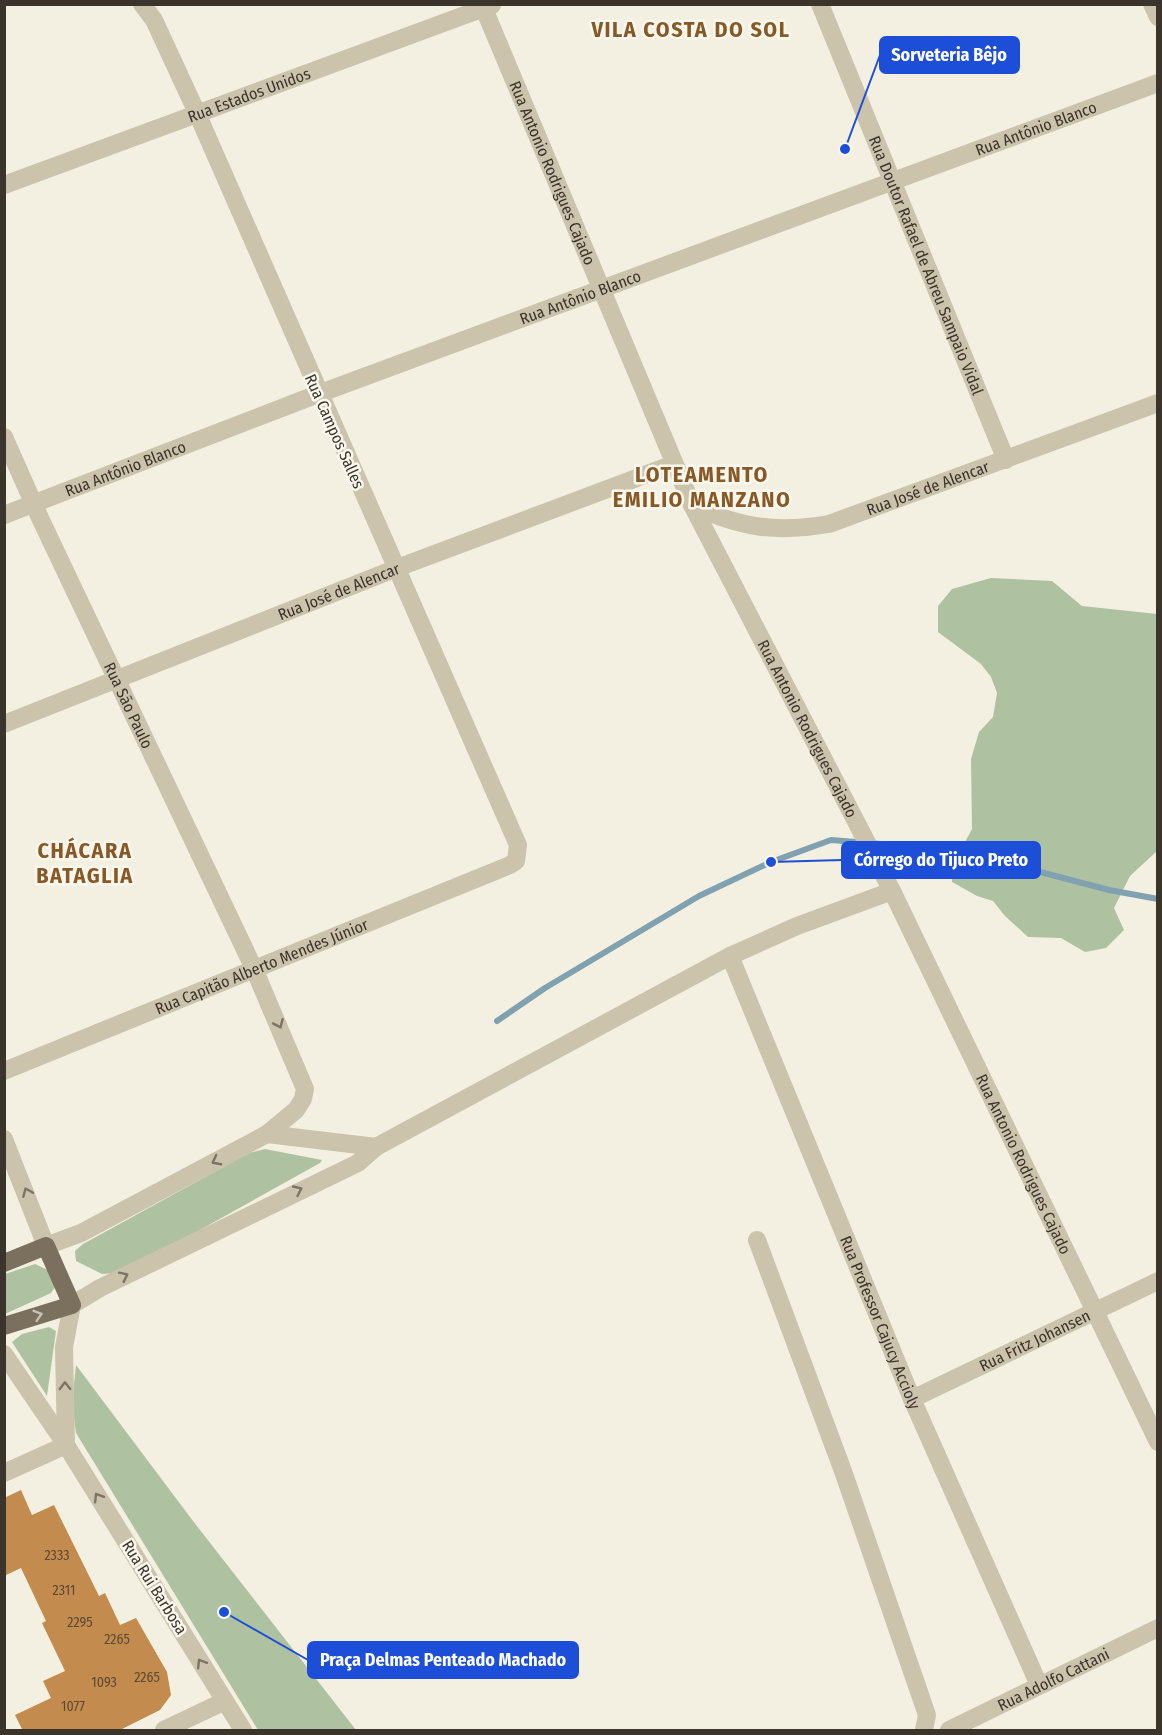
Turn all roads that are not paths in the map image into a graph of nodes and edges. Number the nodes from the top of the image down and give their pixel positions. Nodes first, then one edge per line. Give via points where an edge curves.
1 (820, 4) edge
2 (1152, 4) edge
3 (143, 5) edge
4 (486, 6) edge
5 (1158, 17) edge
6 (1158, 83) edge
7 (197, 113) junction
8 (893, 183) junction
9 (4, 185) edge
10 (601, 289) junction
11 (318, 394) junction
12 (1158, 403) edge
13 (4, 437) edge
14 (1006, 460) junction
15 (674, 464) junction
16 (33, 504) junction
17 (692, 505) junction
18 (4, 515) edge
19 (397, 568) junction
20 (116, 680) junction
21 (4, 724) edge
22 (516, 861) joint
23 (889, 885) junction
24 (730, 956) junction
25 (255, 970) junction
26 (4, 1071) edge
27 (267, 1134) junction
28 (4, 1139) edge
29 (376, 1147) junction
30 (757, 1240) dead end
31 (46, 1246) junction
32 (4, 1263) edge
33 (1158, 1281) edge
34 (72, 1305) junction
35 (1096, 1310) junction
36 (4, 1326) edge
37 (4, 1354) edge
38 (912, 1399) junction
39 (1158, 1442) edge
40 (66, 1445) junction
41 (4, 1473) edge
42 (1158, 1628) edge
43 (1039, 1685) junction
44 (225, 1701) junction
45 (164, 1731) edge
46 (243, 1731) edge
47 (924, 1731) edge
48 (949, 1731) edge

1 - 8 street, Rua Doutor Rafael de Abreu Sampaio Vidal
2 - 5 street
3 - 7 street, Rua Campos Salles via 154,20
4 - 7 street, Rua Estados Unidos
4 - 10 street, Rua Antonio Rodrigues Cajado
6 - 8 street, Rua Antônio Blanco
7 - 9 street, Rua Estados Unidos
7 - 11 street, Rua Campos Salles
8 - 10 street, Rua Antônio Blanco
8 - 14 street, Rua Doutor Rafael de Abreu Sampaio Vidal
10 - 11 street, Rua Antônio Blanco
10 - 15 street, Rua Antonio Rodrigues Cajado
11 - 16 street, Rua Antônio Blanco
11 - 19 street, Rua Campos Salles
12 - 14 street, Rua José de Alencar
13 - 16 street, Rua São Paulo
14 - 17 street, Rua José de Alencar via 829,524 799,529 740,524
15 - 17 street, Rua Antonio Rodrigues Cajado
15 - 19 street, Rua José de Alencar
16 - 18 street, Rua Antônio Blanco
16 - 20 street, Rua São Paulo
17 - 23 street, Rua Antonio Rodrigues Cajado
19 - 20 street, Rua José de Alencar
19 - 22 street, Rua Campos Salles via 518,845
20 - 21 street, Rua José de Alencar
20 - 25 street, Rua São Paulo
22 - 25 street, Rua Capitão Alberto Mendes Júnior
23 - 24 street
23 - 35 street, Rua Antonio Rodrigues Cajado
24 - 29 street
24 - 38 street, Rua Professor Cajucy Accioly
25 - 26 street, Rua Capitão Alberto Mendes Júnior
25 -> 27 street, Rua São Paulo via 305,1089 296,1110
27 - 29 street
27 -> 31 street, Rua São Paulo via 81,1233
31 -> 28 street
34 -> 29 street via 358,1162
30 - 47 street via 924,1703
31 - 32 main road
31 - 34 main road
33 - 35 street, Rua Fritz Johansen
36 -> 34 main road
40 -> 34 street via 64,1347
35 - 38 street, Rua Fritz Johansen
35 - 39 street, Rua Antonio Rodrigues Cajado
37 - 40 street, Rua Rui Barbosa
38 - 43 street, Rua Professor Cajucy Accioly
40 - 41 street
44 -> 40 street, Rua Rui Barbosa
42 - 43 street, Rua Adolfo Cattani
43 - 48 street, Rua Adolfo Cattani
44 - 45 street
44 - 46 street, Rua Rui Barbosa

